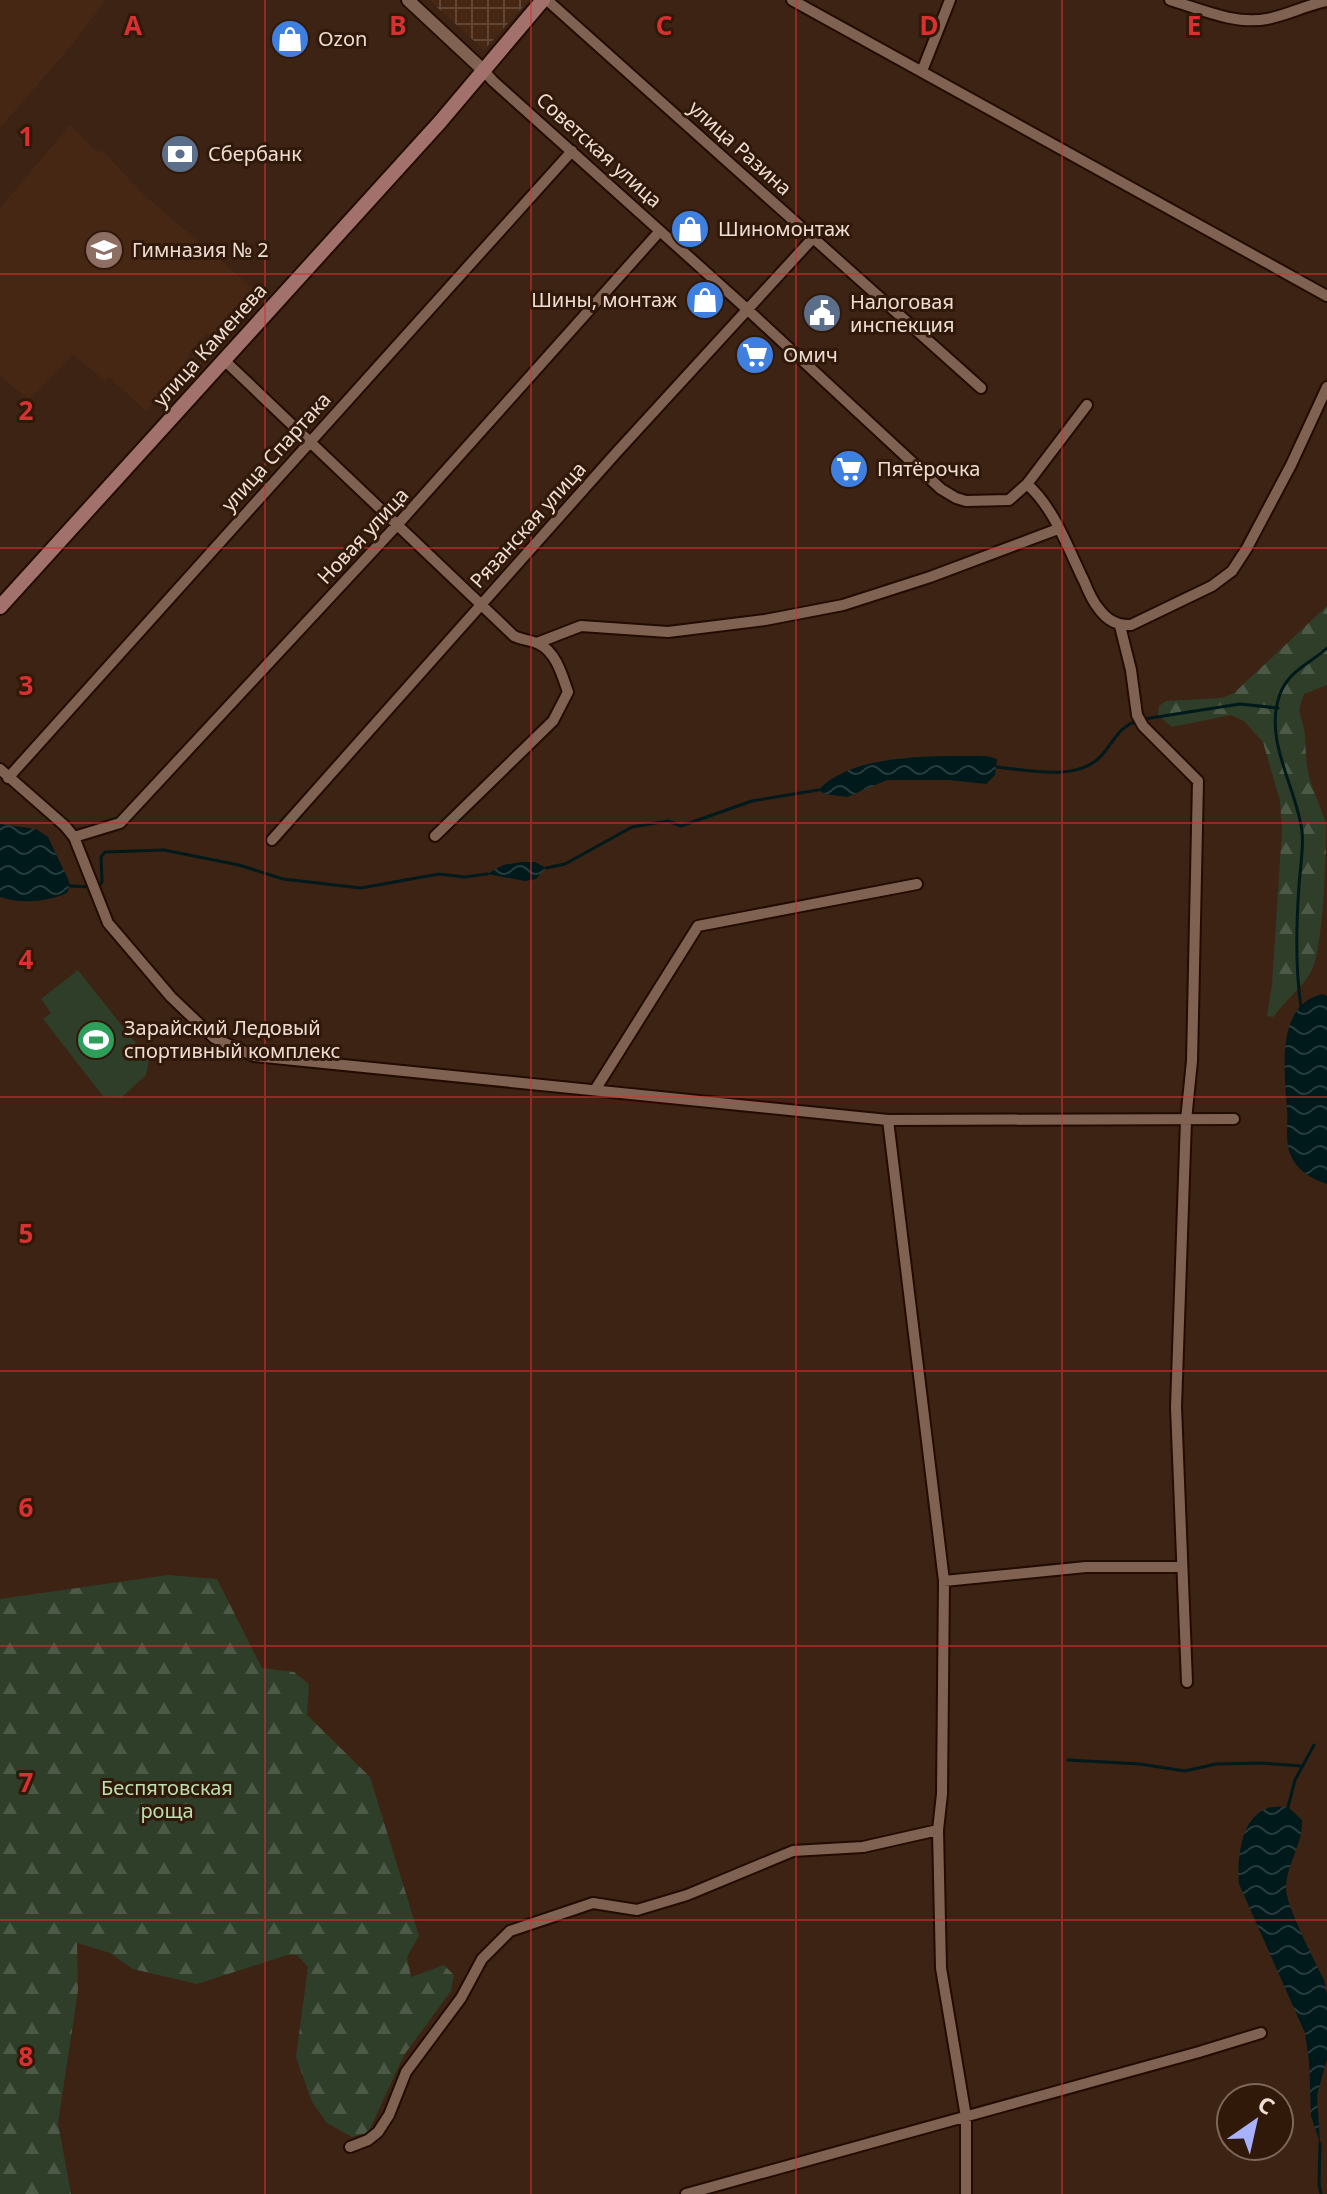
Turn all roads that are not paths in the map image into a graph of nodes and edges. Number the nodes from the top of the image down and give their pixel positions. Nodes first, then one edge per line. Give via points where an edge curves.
1 (408, 0) edge
2 (545, 0) edge
3 (792, 0) edge
4 (950, 0) edge
5 (1170, 0) edge
6 (1327, 1) edge
7 (482, 69) junction
8 (922, 71) junction
9 (572, 151) junction
10 (659, 232) junction
11 (813, 238) junction
12 (1327, 296) edge
13 (748, 310) junction
14 (224, 360) junction
15 (1327, 387) edge
16 (981, 388) dead end
17 (1087, 405) dead end
18 (310, 441) junction
19 (1027, 484) junction
20 (398, 524) junction
21 (1058, 529) junction
22 (482, 604) junction
23 (0, 607) edge
24 (1120, 626) junction
25 (537, 643) junction
26 (4, 774) edge
27 (435, 836) dead end
28 (74, 837) junction
29 (272, 840) dead end
30 (917, 884) dead end
31 (595, 1090) junction
32 (1234, 1119) dead end
33 (888, 1120) junction
34 (1186, 1120) junction
35 (1182, 1567) junction
36 (944, 1581) junction
37 (1187, 1682) dead end
38 (938, 1830) junction
39 (1261, 2033) dead end
40 (966, 2117) junction
41 (350, 2147) dead end
42 (686, 2194) edge
43 (966, 2194) edge

1 - 7 street, Советская улица
2 - 7 main road, улица Каменева
2 - 11 street, улица Разина
3 - 8 street
4 - 8 street
5 - 6 street via 1228,17 1266,19
7 - 9 street, Советская улица
7 - 14 main road, улица Каменева
8 - 12 street
9 - 10 street, Советская улица
9 - 18 street, улица Спартака
10 - 13 street, Советская улица
10 - 20 street, Новая улица
11 - 13 street, Рязанская улица
11 - 16 street, улица Разина
13 - 19 street, Советская улица via 941,489 956,498 1009,500
13 - 22 street, Рязанская улица
14 - 18 street
14 - 23 main road, улица Каменева
15 - 24 street via 1232,571 1212,586
17 - 19 street, Советская улица
18 - 20 street
18 - 26 street, улица Спартака
19 - 21 street
20 - 22 street
20 - 28 street, Новая улица via 120,823
21 - 24 street via 1096,607
21 - 25 street via 830,608 668,632 581,626
22 - 25 street via 514,636
22 - 29 street, Рязанская улица
24 - 34 street via 1137,715 1198,781
25 - 27 street via 560,669 568,692 553,721
26 - 28 street
28 - 31 street via 108,923 214,1038 254,1056
30 - 31 street via 698,926
31 - 33 street
32 - 34 street
33 - 34 street
33 - 36 street
34 - 35 street via 1176,1407
35 - 36 street via 1086,1567
35 - 37 street
36 - 38 street
38 - 40 street via 941,1968
38 - 41 street via 863,1847 793,1851 637,1910 593,1903 510,1931 482,1959 461,1998 406,2072 378,2132
39 - 40 street
40 - 42 street
40 - 43 street

